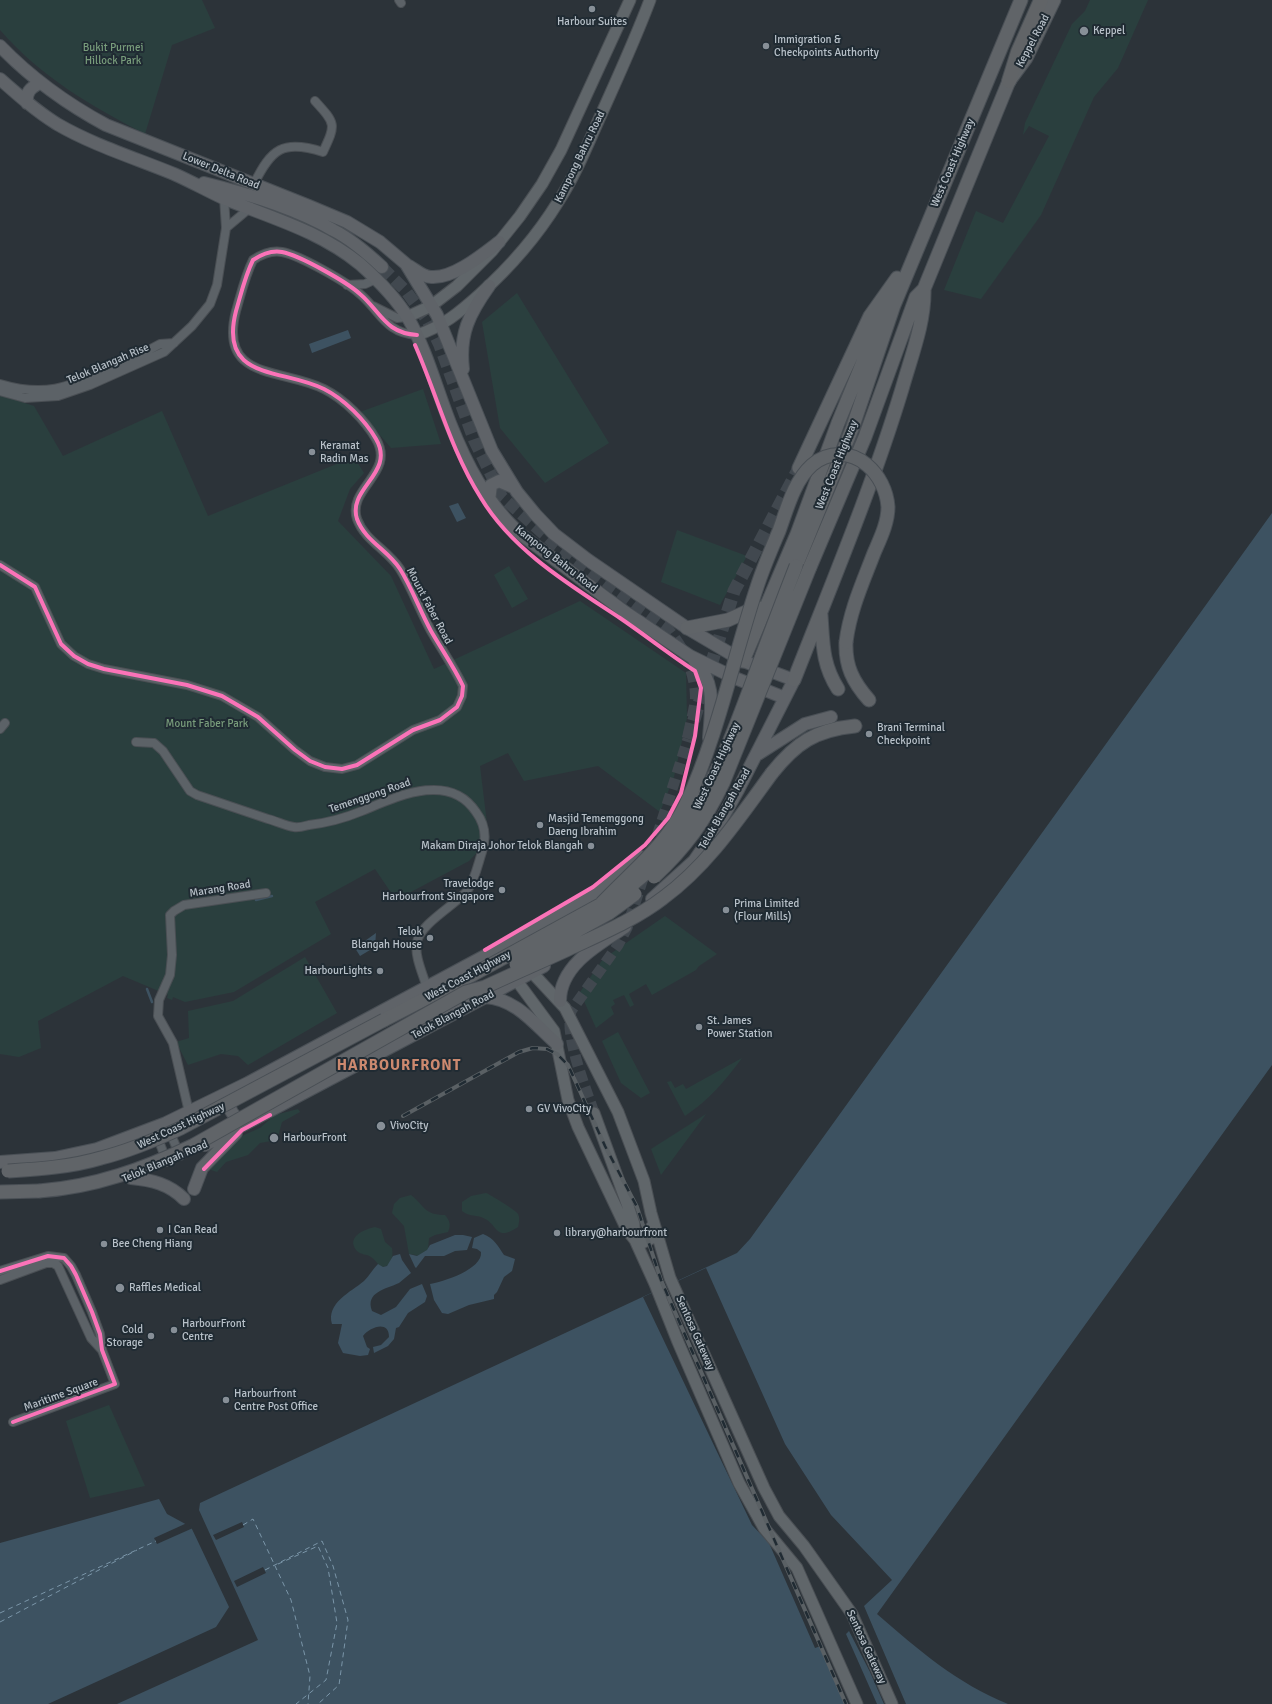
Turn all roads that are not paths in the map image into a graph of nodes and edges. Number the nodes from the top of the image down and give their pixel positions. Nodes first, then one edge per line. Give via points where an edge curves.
1 (630, 0) edge
2 (650, 0) edge
3 (1021, 0) edge
4 (1041, 0) edge
5 (1054, 0) edge
6 (0, 46) edge
7 (0, 79) edge
8 (1009, 81) junction
9 (40, 83) junction
10 (315, 101) dead end
11 (27, 103) junction
12 (175, 175) junction
13 (254, 184) junction
14 (224, 198) junction
15 (935, 204) junction
16 (251, 207) junction
17 (226, 228) junction
18 (499, 242) junction
19 (406, 264) junction
20 (382, 267) tunnel mouth
21 (897, 278) junction
22 (376, 279) junction
23 (347, 285) junction
24 (489, 286) junction
25 (924, 289) junction
26 (372, 306) junction
27 (431, 306) junction
28 (407, 317) junction
29 (442, 324) junction
30 (416, 335) junction
31 (174, 342) junction
32 (464, 382) junction
33 (0, 384) edge
34 (0, 391) edge
35 (799, 468) tunnel mouth
36 (513, 487) junction
37 (489, 501) junction
38 (0, 565) edge
39 (768, 600) junction
40 (820, 612) junction
41 (687, 628) junction
42 (690, 656) junction
43 (743, 661) junction
44 (735, 678) junction
45 (794, 680) junction
46 (838, 689) dead end
47 (785, 698) junction
48 (870, 700) dead end
49 (831, 717) dead end
50 (855, 726) dead end
51 (708, 739) junction
52 (136, 742) dead end
53 (756, 756) junction
54 (266, 893) dead end
55 (659, 893) junction
56 (602, 903) junction
57 (537, 928) junction
58 (480, 960) junction
59 (514, 960) junction
60 (532, 972) junction
61 (517, 981) junction
62 (427, 988) junction
63 (466, 992) junction
64 (485, 997) junction
65 (560, 1001) junction
66 (557, 1044) junction
67 (234, 1090) junction
68 (189, 1112) junction
69 (594, 1113) tunnel mouth
70 (166, 1123) junction
71 (245, 1125) junction
72 (154, 1128) junction
73 (180, 1157) junction
74 (0, 1162) edge
75 (167, 1163) junction
76 (0, 1171) edge
77 (130, 1178) junction
78 (194, 1189) dead end
79 (0, 1192) edge
80 (0, 1198) edge
81 (184, 1199) dead end
82 (651, 1213) junction
83 (636, 1243) junction
84 (0, 1272) edge
85 (0, 1280) edge
86 (102, 1350) junction
87 (13, 1422) dead end
88 (856, 1704) edge
89 (892, 1704) edge

1 - 18 main road, Kampong Bahru Road via 545,179
2 - 24 main road, Kampong Bahru Road via 593,133 559,201 532,239
3 - 15 highway, West Coast Highway
4 - 8 highway via 1018,52
5 - 8 highway, Keppel Road via 1026,58
6 - 9 main road, Lower Delta Road
7 - 11 main road, Lower Delta Road
8 - 25 highway, West Coast Highway
9 - 11 main road via 28,91
9 - 13 main road, Lower Delta Road via 106,125
10 - 13 street via 328,115 332,124 331,134 323,152 298,146 279,151 265,162
11 - 12 main road, Lower Delta Road via 74,133
12 - 14 main road, Lower Delta Road
12 - 20 main road via 222,187 307,217 334,230 362,249
13 - 19 main road, Lower Delta Road via 346,222 380,242
14 - 16 main road, Lower Delta Road
14 - 17 street, Telok Blangah Rise
15 - 21 highway
15 - 56 highway, West Coast Highway, bridge via 894,305 838,465 796,566 728,747 697,809 677,839 656,864 629,888
16 - 17 street
16 - 22 main road, Lower Delta Road via 301,227 358,263
17 - 31 street, Telok Blangah Rise via 217,285 210,304 200,318
18 - 19 main road via 471,263 438,277 426,276
18 - 27 main road, Kampong Bahru Road via 457,286
19 - 27 main road, Lower Delta Road
21 - 35 highway via 870,316
21 - 39 highway via 838,423 797,534
22 - 23 street via 365,284
22 - 28 main road, Lower Delta Road
23 - 26 street, Mount Faber Road
23 - 38 street, Mount Faber Road via 282,252 260,255 253,260 241,293 231,333 233,345 242,360 261,370 315,385 337,397 363,422 381,448 380,463 362,492 356,516 369,538 400,569 462,686 462,696 457,706 440,720 413,730 357,765 342,769 325,767 294,750 258,717 222,696 186,685 104,669 74,656 61,644 35,587
24 - 29 main road, Kampong Bahru Road via 458,314
24 - 32 main road via 474,306 465,329 462,356
25 - 40 highway via 919,328 885,447
25 - 63 highway, West Coast Highway, bridge via 916,297 865,437 723,782 703,822 669,863 609,913
26 - 28 street, Mount Faber Road via 397,318
26 - 30 street, Mount Faber Road via 381,319 392,328
27 - 28 main road, Kampong Bahru Road
27 - 29 main road, Kampong Bahru Road
28 - 30 main road, Kampong Bahru Road
29 - 30 main road, Kampong Bahru Road
29 - 32 main road, Kampong Bahru Road
30 - 37 main road, Kampong Bahru Road via 466,461
31 - 33 street, Telok Blangah Rise via 160,344 77,384 60,389 24,390
31 - 34 street, Telok Blangah Rise via 164,352 90,385 58,396 25,398
32 - 36 main road, Kampong Bahru Road via 483,432
36 - 37 main road via 499,481 491,485
36 - 41 main road, Kampong Bahru Road via 554,534
37 - 42 main road, Kampong Bahru Road via 519,532 625,612
39 - 41 highway via 728,620
39 - 43 highway
40 - 45 highway
40 - 46 highway via 824,657 828,673
41 - 43 main road, Kampong Bahru Road
42 - 44 main road, Kampong Bahru Road
42 - 51 main road via 704,672 712,692
43 - 44 main road
43 - 45 main road, Kampong Bahru Road
44 - 47 main road, Kampong Bahru Road
44 - 51 main road
45 - 47 main road, Telok Blangah Road
47 - 53 main road, Telok Blangah Road
48 - 56 highway, bridge via 855,682 847,665 846,642 850,616 886,524 888,507 884,489 874,472 854,457 837,454 813,464 797,486 757,585 702,764 686,804 669,834 650,857
49 - 53 main road via 804,724
50 - 63 highway, bridge via 820,733 788,753 714,851 663,899 594,938 485,987
51 - 57 main road via 684,801 673,820 651,847 600,891
52 - 62 street, Temenggong Road via 154,743 163,751 190,791 197,795 294,827 320,824 417,790 457,794 471,804 486,832 484,847 467,890 435,918 417,939 417,954
53 - 55 main road, Telok Blangah Road via 704,848 694,861
54 - 68 street, Marang Road via 184,905 170,915 170,974 159,1000 158,1016 172,1043
55 - 60 main road, Telok Blangah Road via 631,915
55 - 65 main road via 648,911 581,959 560,990
56 - 76 highway, West Coast Highway, bridge via 472,975 200,1118 147,1143 100,1159 38,1169
57 - 58 main road
57 - 59 main road
58 - 59 main road, Sentosa Gateway
58 - 62 main road
59 - 60 main road, Sentosa Gateway via 522,962
59 - 61 main road, Sentosa Gateway via 512,971
60 - 61 main road, Telok Blangah Road
60 - 65 main road, Sentosa Gateway
61 - 64 main road, Telok Blangah Road
61 - 66 main road, Sentosa Gateway via 554,1031
62 - 67 main road
63 - 79 highway, West Coast Highway, bridge via 213,1135 156,1163 88,1185
64 - 66 main road via 501,1000 519,1008
64 - 71 main road, Telok Blangah Road
65 - 82 main road, Sentosa Gateway via 618,1112 644,1181
66 - 83 main road, Sentosa Gateway via 568,1100 578,1127 627,1230
67 - 68 main road
67 - 71 main road via 228,1099 231,1110
68 - 70 main road
69 - 83 main road via 632,1216
70 - 72 main road
70 - 73 street
71 - 73 main road, Telok Blangah Road
71 - 78 main road via 202,1168
72 - 74 main road via 110,1146 79,1153 39,1160
72 - 75 street
73 - 75 main road, Telok Blangah Road
75 - 77 main road, Telok Blangah Road
77 - 80 main road, Telok Blangah Road via 68,1193
77 - 81 main road via 167,1186
82 - 83 main road via 651,1239
82 - 89 main road, Sentosa Gateway via 670,1278 764,1488 779,1516 804,1546 852,1614
83 - 88 main road, Sentosa Gateway via 656,1284 739,1484 764,1528 797,1568
84 - 86 street via 48,1256 64,1258 71,1266 86,1296 100,1334
85 - 86 street via 46,1263 58,1266 90,1338
86 - 87 street, Maritime Square via 115,1384

